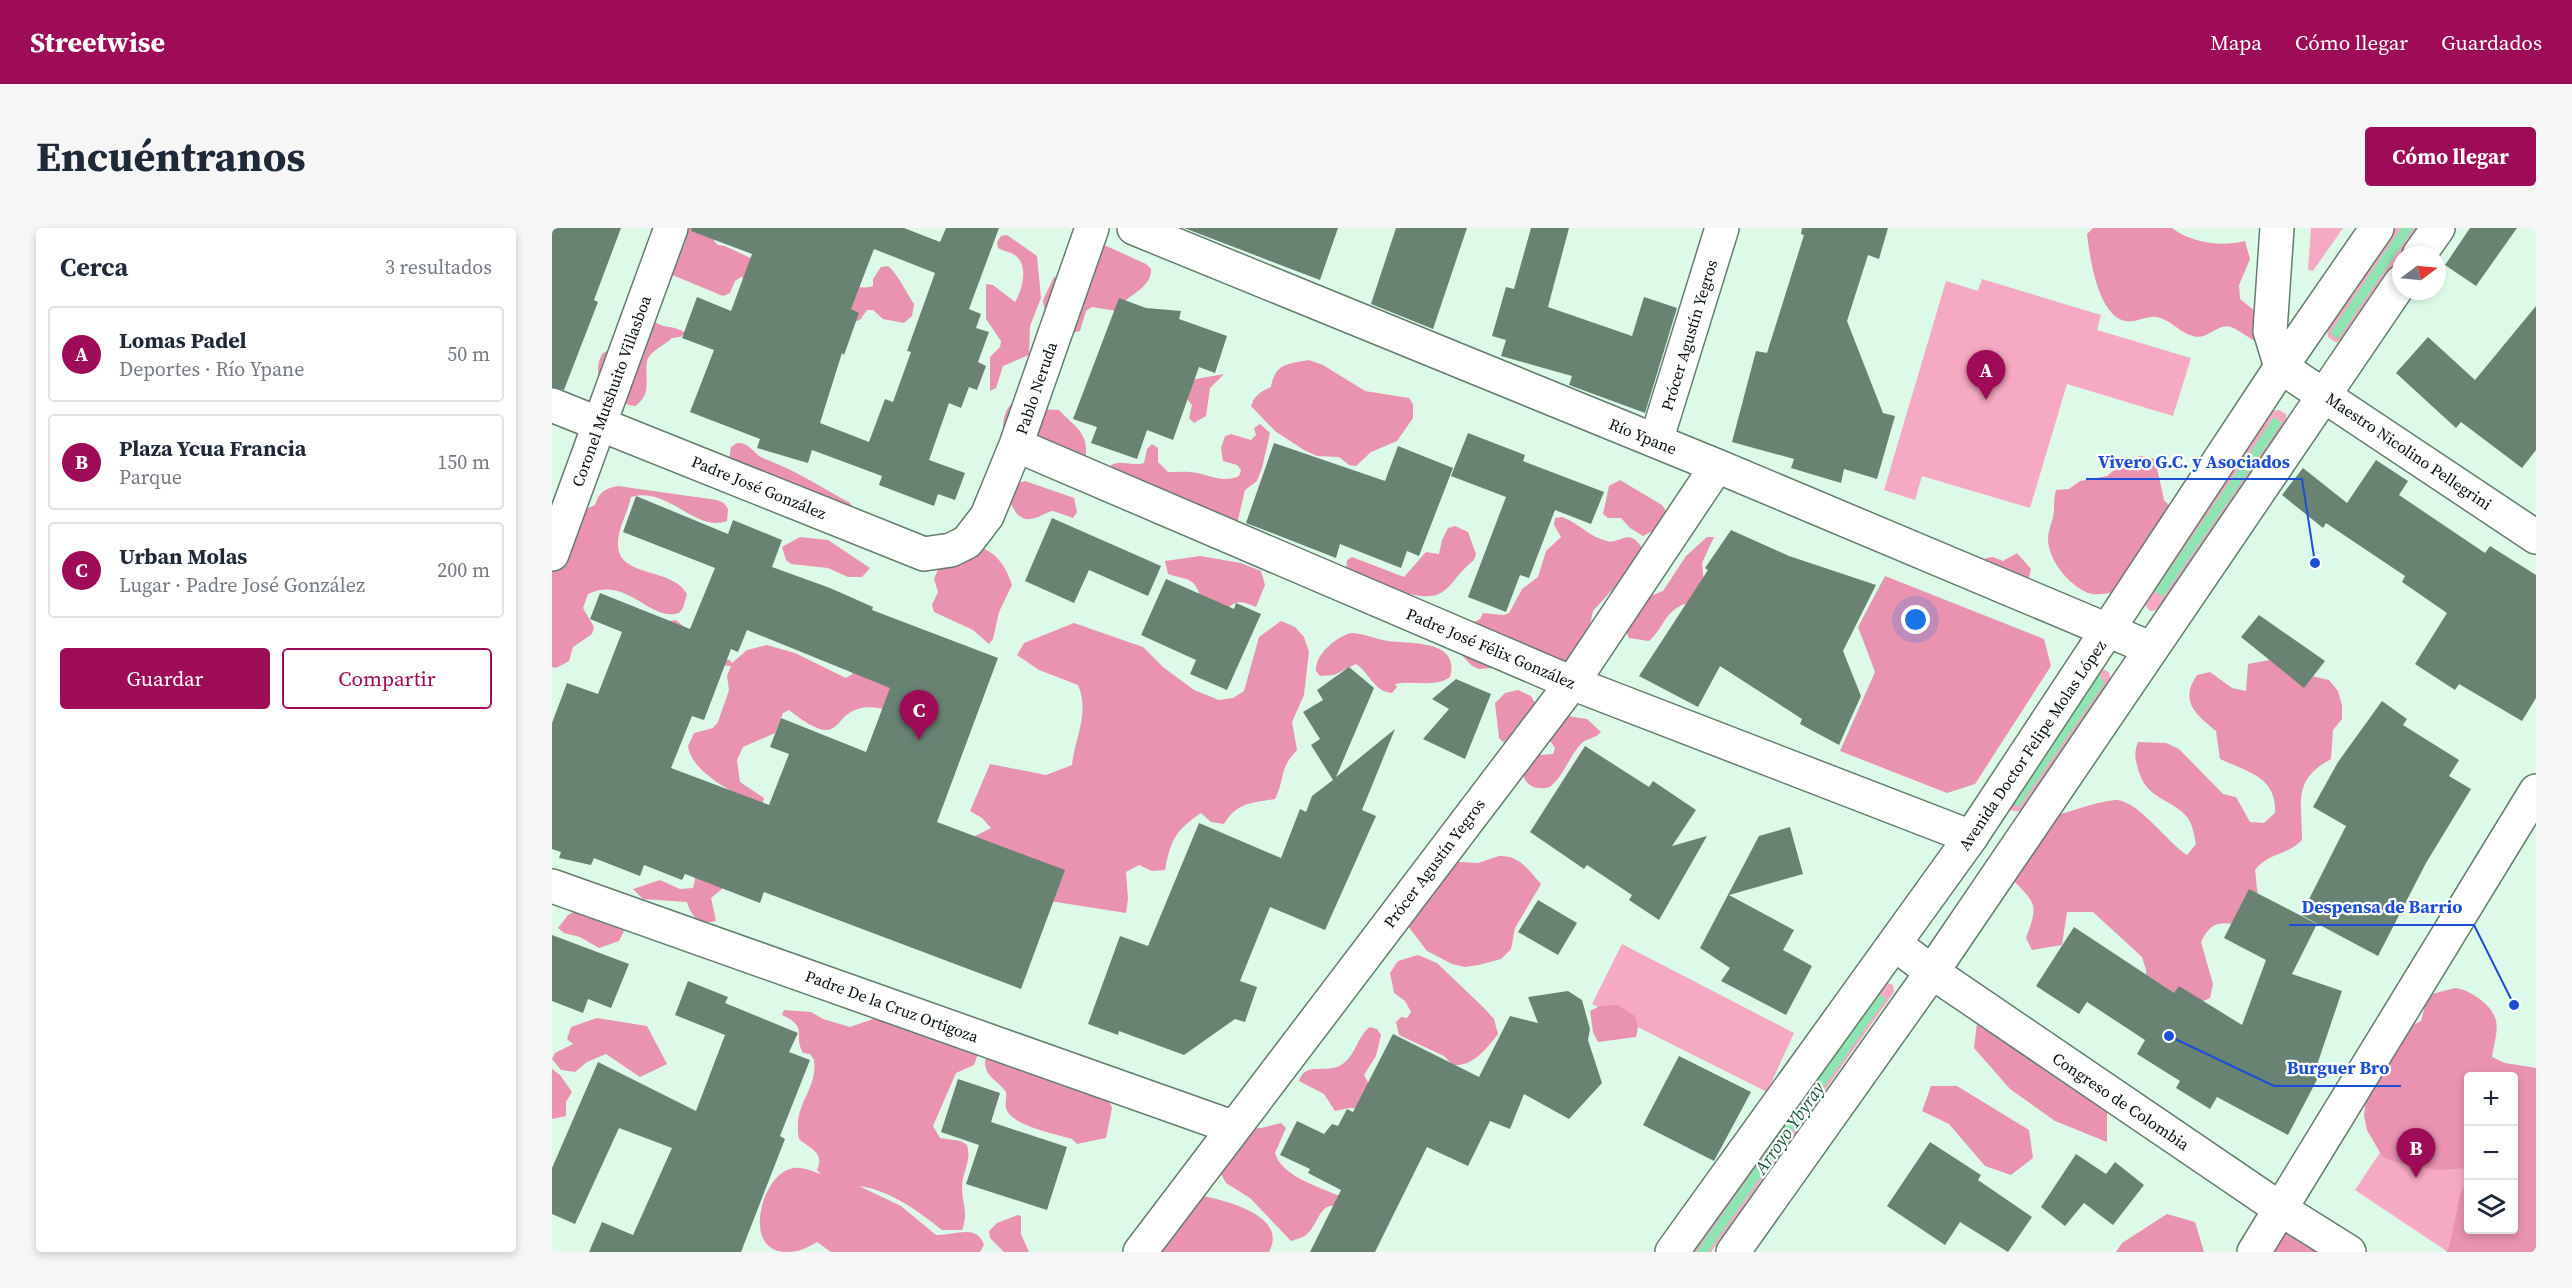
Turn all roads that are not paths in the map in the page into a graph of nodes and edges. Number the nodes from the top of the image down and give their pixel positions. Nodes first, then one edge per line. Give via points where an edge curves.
1 (671, 228) edge
2 (1092, 228) edge
3 (1134, 228) edge
4 (1722, 228) edge
5 (2277, 228) edge
6 (2378, 228) edge
7 (2438, 228) edge
8 (2425, 246) edge
9 (2392, 295) edge
10 (2281, 367) junction
11 (2324, 393) junction
12 (552, 405) edge
13 (598, 422) junction
14 (1656, 441) junction
15 (1016, 445) junction
16 (1717, 466) junction
17 (2536, 537) edge
18 (967, 542) joint
19 (552, 554) edge
20 (2109, 630) junction
21 (2150, 648) junction
22 (1572, 683) junction
23 (2536, 791) edge
24 (1971, 837) junction
25 (552, 885) edge
26 (1896, 945) junction
27 (1932, 972) junction
28 (1232, 1127) junction
29 (2282, 1210) junction
30 (1140, 1252) edge
31 (1672, 1252) edge
32 (1733, 1252) edge
33 (2254, 1252) edge
34 (2349, 1252) edge

1 - 13 street, Coronel Mutshuito Villasboa
2 - 15 street, Pablo Neruda
3 - 14 street, Río Ypane
4 - 14 street, Prócer Agustín Yegros
5 - 10 street via 2270,331
6 - 10 street, Avenida Doctor Felipe Molas López
7 - 8 street
9 - 11 street
10 - 11 street, Maestro Nicolino Pellegrini
10 - 20 street, Avenida Doctor Felipe Molas López
11 - 17 street, Maestro Nicolino Pellegrini
11 - 21 street
12 - 13 street, Padre José González
13 - 18 street, Padre José González via 924,554 951,550
13 - 19 street, Coronel Mutshuito Villasboa
14 - 16 street, Río Ypane
15 - 18 street, Pablo Neruda via 987,516
15 - 22 street, Padre José Félix González
16 - 20 street, Río Ypane
16 - 22 street, Prócer Agustín Yegros
20 - 21 street, Río Ypane
20 - 24 street, Avenida Doctor Felipe Molas López
21 - 27 street
22 - 24 street, Padre José Félix González
22 - 28 street, Prócer Agustín Yegros
23 - 29 street
24 - 26 street, Avenida Doctor Felipe Molas López
25 - 28 street, Padre De la Cruz Ortigoza
26 - 27 street, Congreso de Colombia
26 - 31 street, Avenida Doctor Felipe Molas López
27 - 29 street, Congreso de Colombia
27 - 32 street
28 - 30 street, Prócer Agustín Yegros
29 - 33 street
29 - 34 street, Congreso de Colombia

